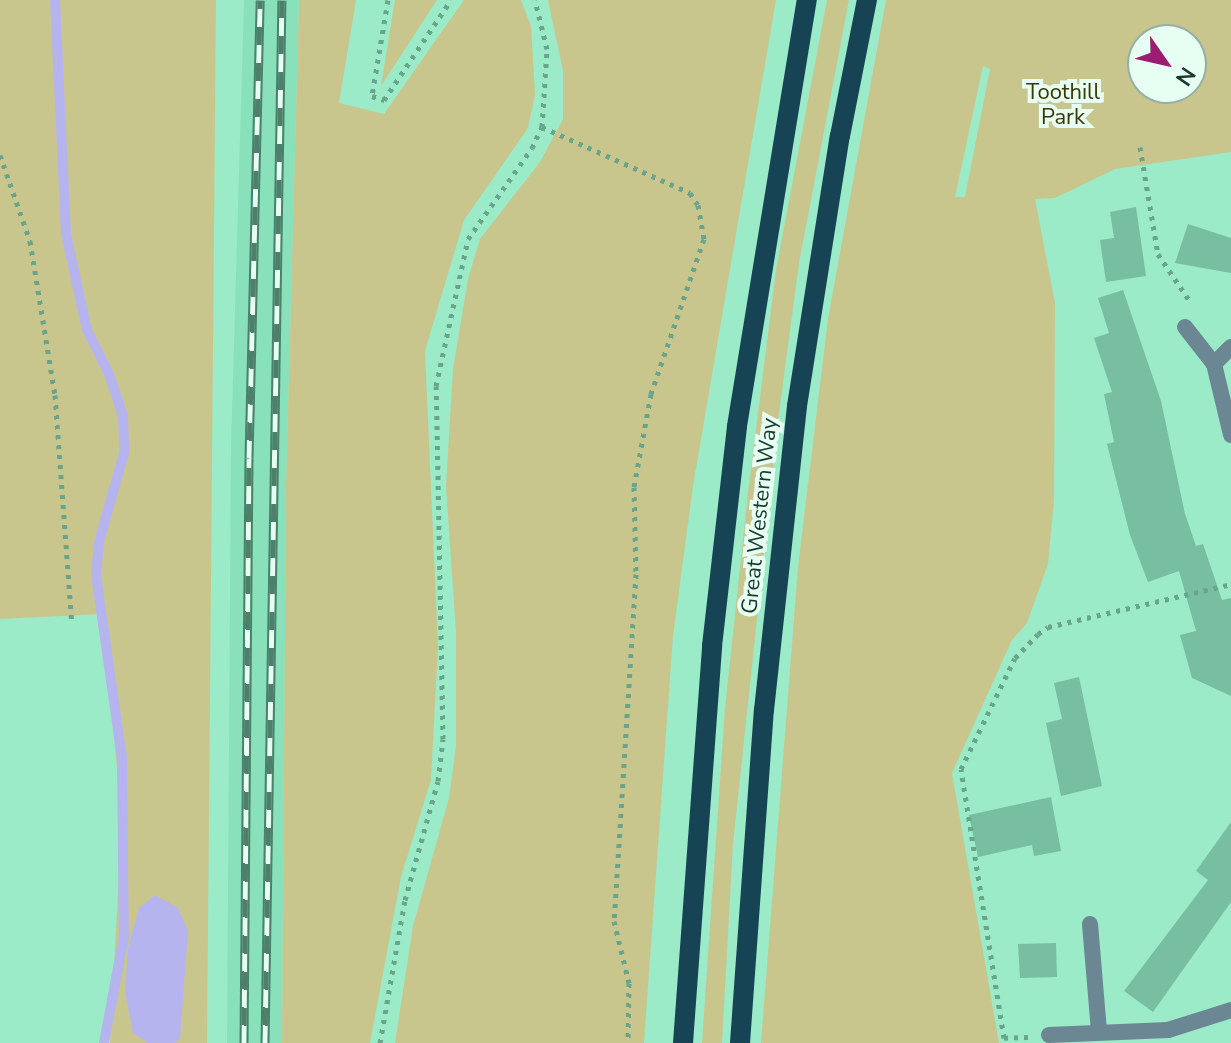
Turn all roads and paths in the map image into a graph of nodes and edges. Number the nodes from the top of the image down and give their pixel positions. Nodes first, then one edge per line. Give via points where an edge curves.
1 (388, 0) edge
2 (451, 0) edge
3 (807, 0) edge
4 (867, 0) edge
5 (536, 1) edge
6 (542, 127) junction
7 (1140, 147) dead end
8 (0, 155) edge
9 (1185, 327) joint
10 (1231, 347) edge
11 (1214, 364) junction
12 (1231, 435) edge
13 (1231, 584) edge
14 (72, 624) dead end
15 (1090, 924) dead end
16 (1231, 1010) edge
17 (1099, 1031) junction
18 (1049, 1035) joint
19 (1004, 1040) edge
20 (380, 1043) edge
21 (628, 1043) edge
22 (683, 1043) edge
23 (740, 1043) edge

1 - 2 path via 372,96 384,100
3 - 22 main road, Great Western Way via 737,426 710,662
4 - 23 main road, Great Western Way via 797,406 764,710
5 - 6 path via 547,49
6 - 20 path via 468,239 443,341 433,416 446,683 443,739 438,781 405,900
6 - 21 path via 690,193 698,205 704,239 672,322 634,487 636,574 614,921 629,983
7 - 9 path via 1158,254 1195,309
8 - 14 path via 30,241 55,395
9 - 11 street
10 - 11 street
11 - 12 street
13 - 19 path via 1048,627 1026,642 1001,681 959,777
15 - 17 street
16 - 17 street via 1168,1030
17 - 18 street
18 - 19 path

